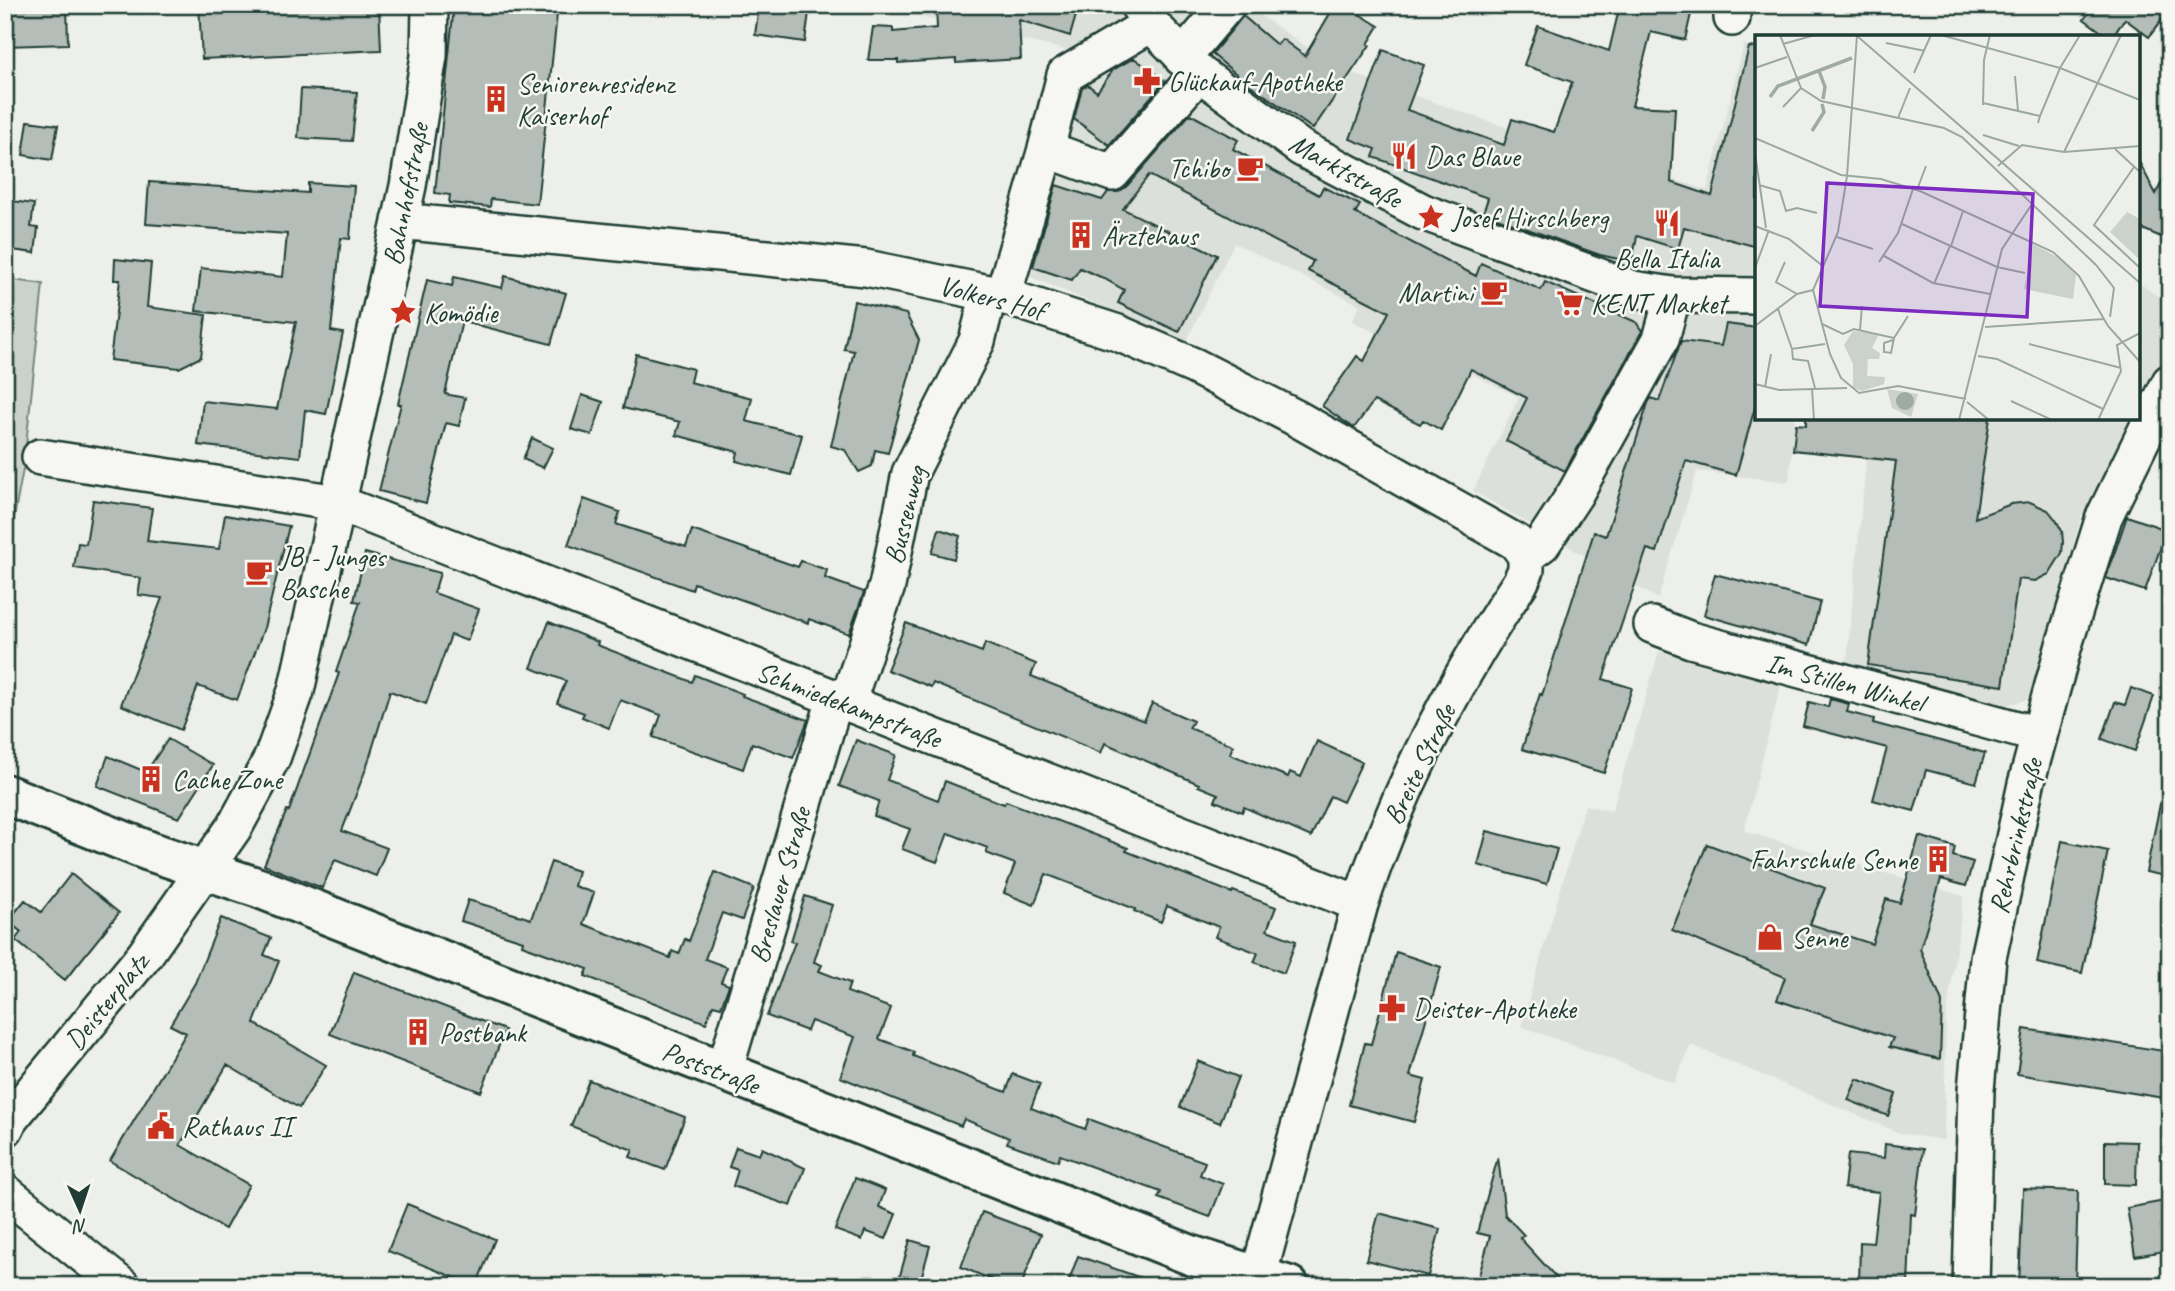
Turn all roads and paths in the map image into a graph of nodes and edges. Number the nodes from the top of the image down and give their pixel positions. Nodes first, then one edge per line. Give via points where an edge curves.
1 (430, 5) edge
2 (1227, 5) edge
3 (1144, 14) edge
4 (1190, 65) junction
5 (1046, 149) junction
6 (400, 221) junction
7 (996, 294) junction
8 (1673, 295) junction
9 (1755, 296) edge
10 (2159, 400) edge
11 (40, 457) dead end
12 (338, 503) junction
13 (1526, 556) junction
14 (1652, 625) dead end
15 (841, 701) junction
16 (2039, 735) junction
17 (5, 794) edge
18 (203, 869) junction
19 (1360, 904) junction
20 (724, 1072) junction
21 (5, 1129) edge
22 (5, 1192) edge
23 (1217, 1275) edge
24 (1274, 1281) edge
25 (122, 1286) edge
26 (1971, 1286) edge

1 - 6 street, Bahnhofstraße via 420,123
2 - 4 street
3 - 4 street, Marktstraße
3 - 5 street, Bussenweg via 1065,75
4 - 5 street via 1112,173
4 - 8 street, Marktstraße via 1301,148 1423,212 1633,289
5 - 7 street, Bussenweg
6 - 7 street, Volkers Hof via 866,268
6 - 12 street, Bahnhofstraße
7 - 13 street, Volkers Hof via 1118,333 1194,366 1516,542
7 - 15 street, Bussenweg via 910,473 887,586
8 - 9 street, Marktstraße
8 - 13 street, Breite Straße via 1661,339 1575,494 1542,544
10 - 16 street, Rehrbrinkstraße via 2104,517
11 - 12 street
12 - 15 street, Schmiedekampstraße
12 - 18 street, Bahnhofstraße via 296,691 272,758 235,826
13 - 19 street, Breite Straße via 1520,583 1469,664 1398,802
14 - 16 street, Im Stillen Winkel via 1691,640
15 - 19 street, Schmiedekampstraße
15 - 20 street, Breslauer Straße
16 - 26 street, Rehrbrinkstraße via 1988,958 1976,1090
17 - 18 main road, Poststraße
18 - 20 main road, Poststraße
18 - 21 street, Deisterplatz via 144,956
19 - 24 street, Breite Straße
20 - 23 main road, Poststraße
22 - 25 street
23 - 24 main road, Poststraße

